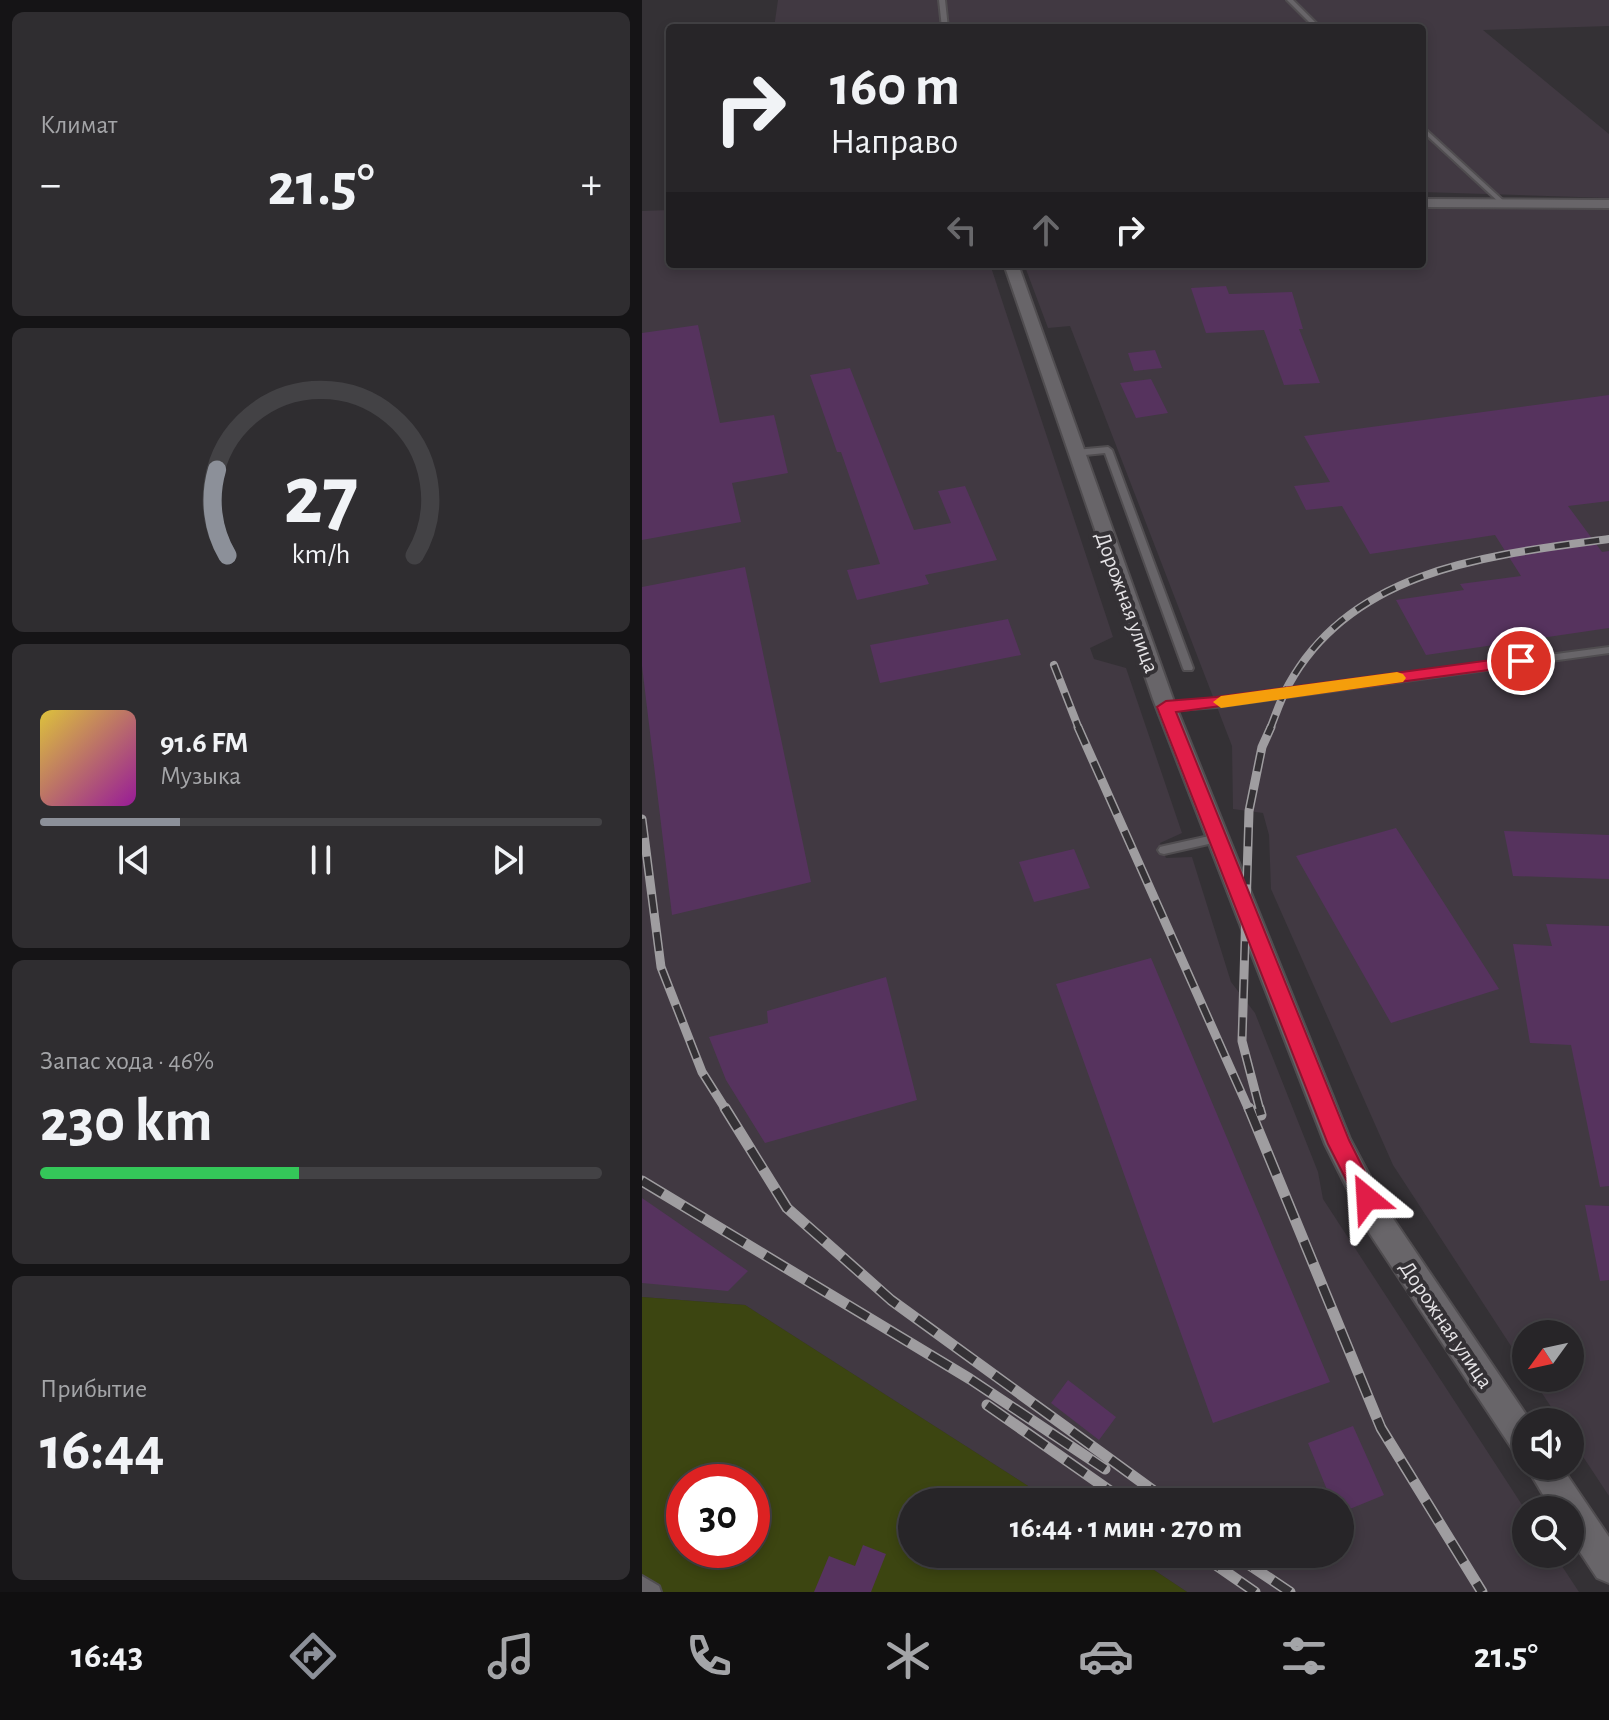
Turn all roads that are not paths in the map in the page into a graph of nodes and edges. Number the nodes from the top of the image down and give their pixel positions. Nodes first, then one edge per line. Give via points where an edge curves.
1 (942, 0) edge
2 (1290, 0) edge
3 (945, 24) edge
4 (1314, 24) edge
5 (1426, 132) edge
6 (1426, 203) edge
7 (1504, 204) junction
8 (1609, 204) edge
9 (1012, 268) edge
10 (1075, 453) junction
11 (1609, 650) edge
12 (1188, 668) dead end
13 (1166, 707) junction
14 (1218, 838) junction
15 (1164, 850) dead end
16 (1512, 1421) edge
17 (1551, 1480) edge
18 (1609, 1566) edge
19 (642, 1584) edge
20 (653, 1592) edge

1 - 3 lane
2 - 4 lane
5 - 7 lane
6 - 7 street
7 - 8 street
9 - 10 street, Дорожная улица
10 - 12 lane via 1108,450
10 - 13 street, Дорожная улица
11 - 13 lane
13 - 14 street, Дорожная улица
14 - 15 lane
14 - 16 street, Дорожная улица via 1339,1144 1380,1224
17 - 18 street
19 - 20 lane

